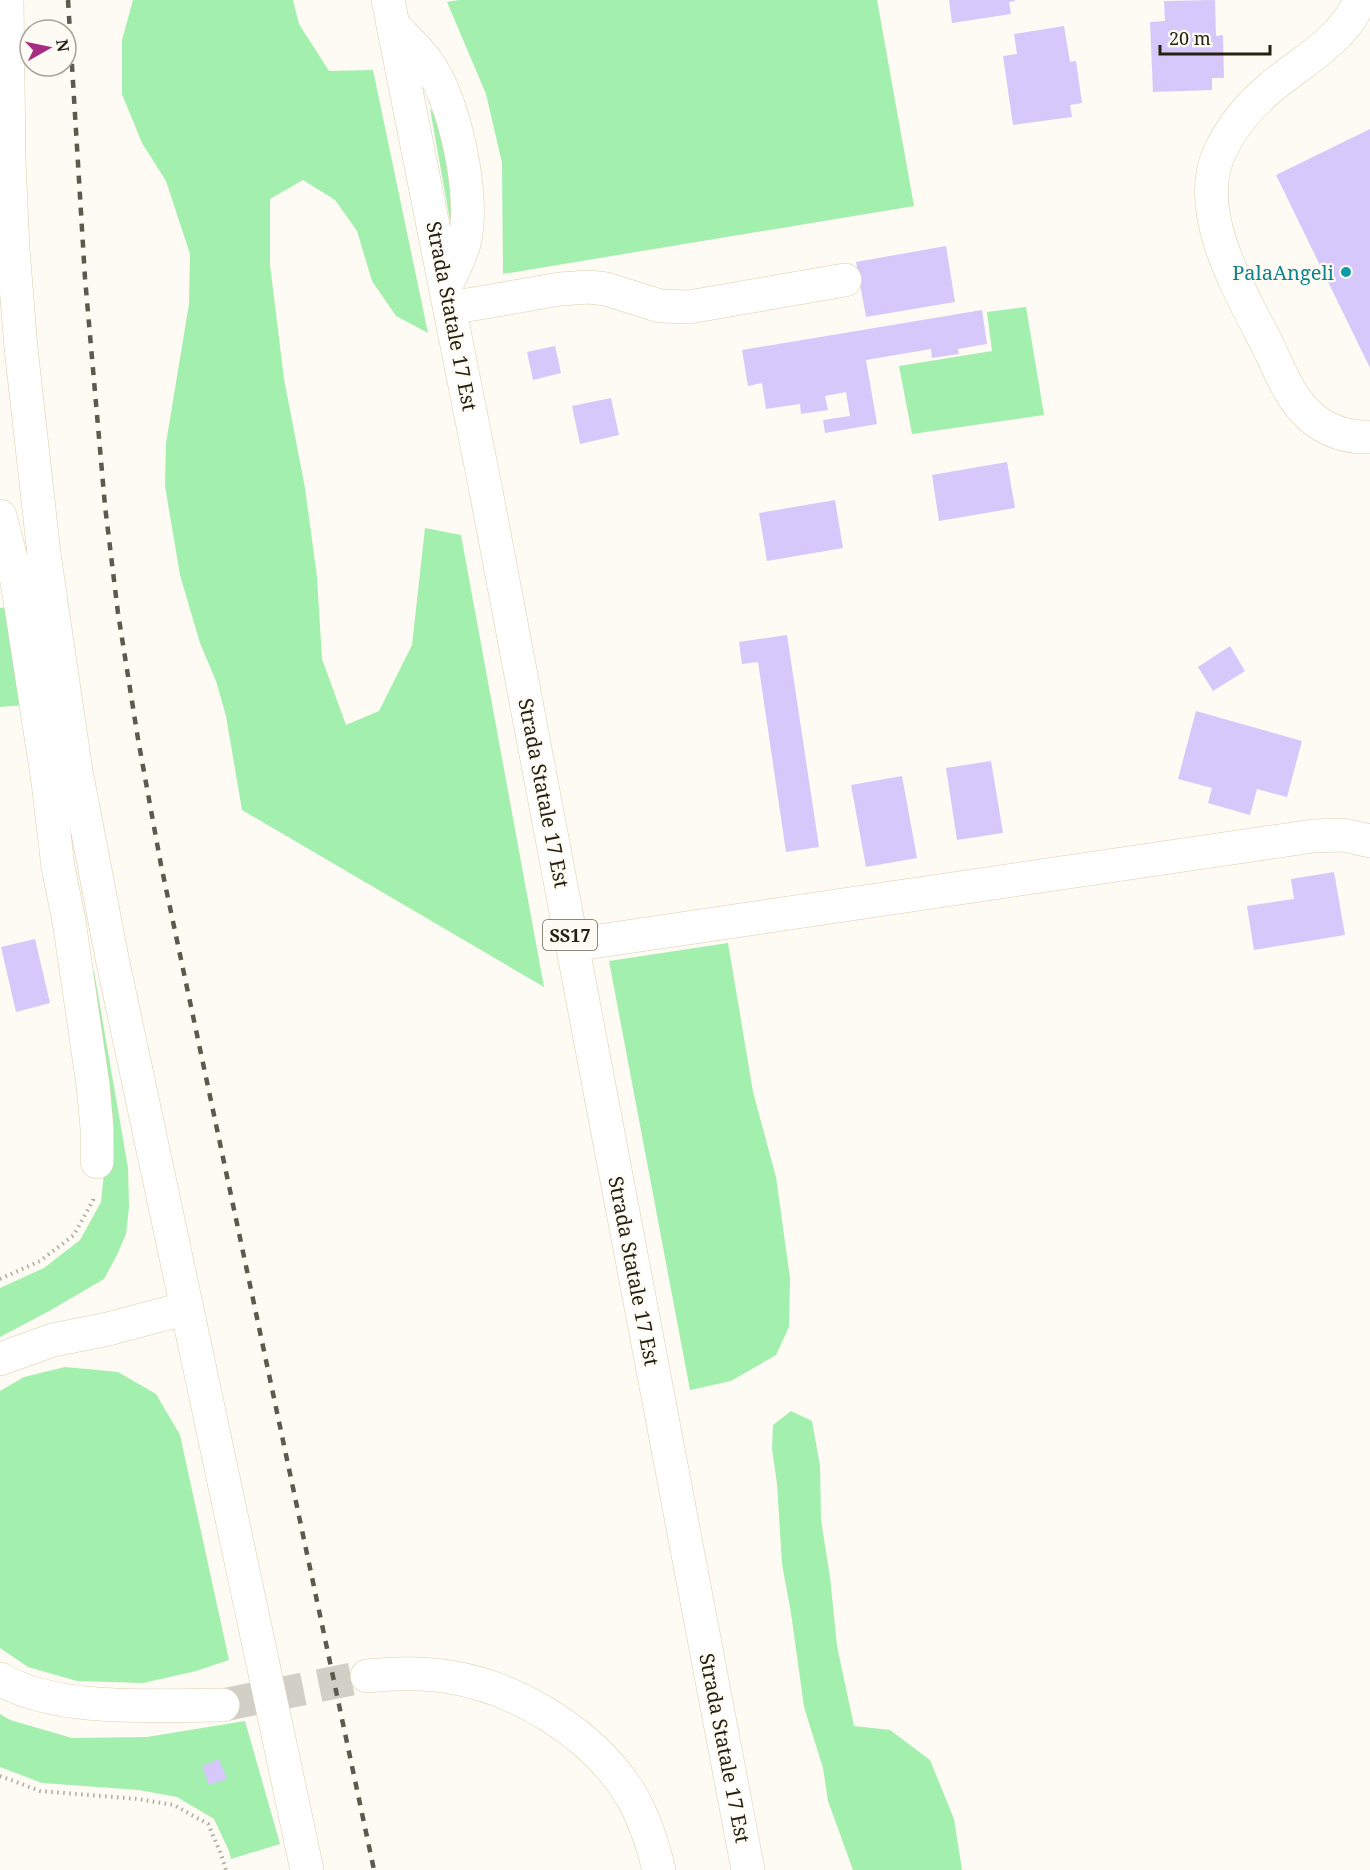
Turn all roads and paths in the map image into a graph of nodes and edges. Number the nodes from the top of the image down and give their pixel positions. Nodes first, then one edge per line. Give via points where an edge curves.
1 (7, 0) edge
2 (1360, 0) edge
3 (390, 12) edge
4 (844, 280) dead end
5 (448, 297) junction
6 (14, 420) edge
7 (1370, 437) edge
8 (0, 516) edge
9 (1370, 840) edge
10 (573, 945) junction
11 (97, 1162) joint
12 (0, 1279) edge
13 (187, 1308) junction
14 (0, 1359) edge
15 (367, 1676) tunnel mouth
16 (0, 1679) edge
17 (223, 1706) tunnel mouth
18 (0, 1776) edge
19 (226, 1870) edge
20 (307, 1870) edge
21 (659, 1870) edge
22 (748, 1870) edge

1 - 6 street via 9,150 21,348
2 - 7 street via 1344,28 1268,89 1239,121 1215,164 1211,192 1228,264 1296,400 1329,429 1348,436
3 - 5 street, Strada Statale 17 Est / SS17
4 - 5 street via 689,307 660,306 589,287
5 - 10 street, Strada Statale 17 Est / SS17
6 - 13 street via 44,554 76,771 111,958
8 - 11 street via 17,581 69,921 93,1085
9 - 10 street via 1343,835 1313,836
10 - 22 street, Strada Statale 17 Est / SS17
11 - 12 path via 93,1200 74,1235 40,1260
13 - 14 street via 53,1340
13 - 20 street
15 - 21 street via 405,1673 451,1677 497,1690 552,1718 592,1749 622,1782 641,1815
16 - 17 street via 34,1694 68,1701 145,1707
18 - 19 path via 40,1791 174,1805 208,1824

